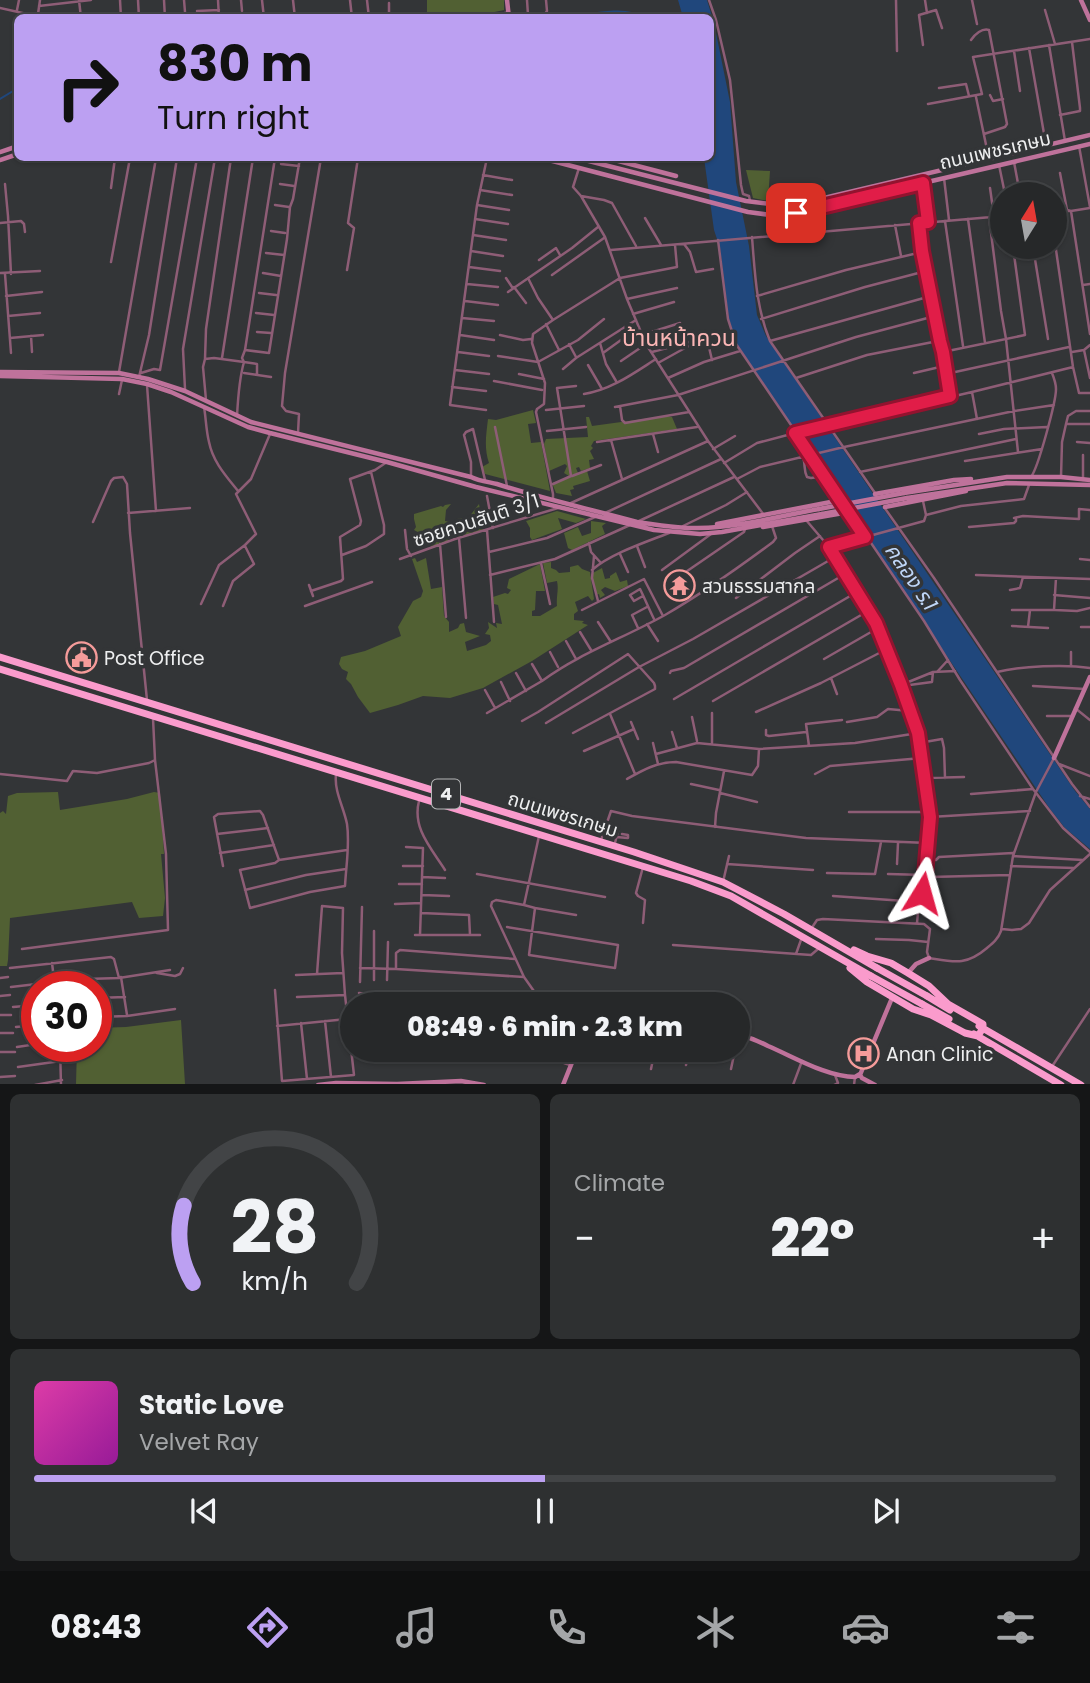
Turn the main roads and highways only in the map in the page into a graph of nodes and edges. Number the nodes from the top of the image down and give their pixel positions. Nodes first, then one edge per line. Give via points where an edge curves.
1 (1081, 0) edge
2 (1090, 20) edge
3 (1090, 135) edge
4 (1090, 144) edge
5 (554, 161) edge
6 (592, 161) edge
7 (618, 161) edge
8 (964, 165) junction
9 (966, 173) junction
10 (676, 176) dead end
11 (892, 182) junction
12 (894, 190) junction
13 (0, 374) edge
14 (427, 466) junction
15 (425, 473) junction
16 (1031, 480) junction
17 (1090, 480) edge
18 (991, 481) junction
19 (1090, 485) edge
20 (875, 494) road end
21 (841, 500) road end
22 (885, 507) road end
23 (820, 511) junction
24 (849, 512) road end
25 (699, 528) junction
26 (722, 531) junction
27 (0, 657) edge
28 (0, 669) edge
29 (1090, 677) edge
30 (1054, 757) road end
31 (474, 802) junction
32 (470, 813) junction
33 (830, 940) junction
34 (833, 954) junction
35 (929, 958) road end
36 (908, 973) junction
37 (892, 998) junction
38 (983, 1028) junction
39 (978, 1036) junction
40 (750, 1040) edge
41 (571, 1062) edge
42 (857, 1076) road end
43 (318, 1084) edge
44 (340, 1084) edge
45 (418, 1084) edge
46 (485, 1084) edge
47 (563, 1084) edge
48 (875, 1084) edge
49 (1061, 1084) edge
50 (1081, 1084) edge

1 - 2 main road
3 - 8 main road, ถนนเพชรเกษม
4 - 9 main road, ถนนเพชรเกษม
5 - 12 main road, ถนนเพชรเกษม via 778,216
6 - 11 main road, ถนนเพชรเกษม via 779,205
7 - 10 main road
8 - 9 main road
8 - 11 main road, ถนนเพชรเกษม
9 - 12 main road, ถนนเพชรเกษม
11 - 12 main road
13 - 14 main road via 140,375 251,422
13 - 15 main road via 147,384 248,427
14 - 15 main road
14 - 25 main road via 637,522
15 - 26 main road via 630,525 700,534
16 - 17 main road
16 - 18 main road via 1007,477
16 - 19 main road
18 - 20 main road via 954,480
18 - 22 main road via 956,494
18 - 23 main road, bridge
21 - 25 main road
23 - 25 main road
23 - 26 main road
24 - 26 main road
27 - 31 highway, ถนนเพชรเกษม / 4
28 - 32 highway, ถนนเพชรเกษม / 4
29 - 30 main road
31 - 32 highway
31 - 33 highway, ถนนเพชรเกษม / 4 via 723,882
32 - 34 highway, ถนนเพชรเกษม / 4 via 731,896
33 - 36 highway
33 - 38 highway, ถนนเพชรเกษม / 4, bridge
34 - 37 highway
34 - 39 highway, ถนนเพชรเกษม / 4, bridge
35 - 36 main road
36 - 38 highway
37 - 39 highway
37 - 48 main road via 860,1075
38 - 39 highway
38 - 50 highway, ถนนเพชรเกษม / 4
39 - 49 highway, ถนนเพชรเกษม / 4
40 - 42 main road via 835,1075
41 - 47 main road
43 - 44 main road
44 - 45 main road
45 - 46 main road

